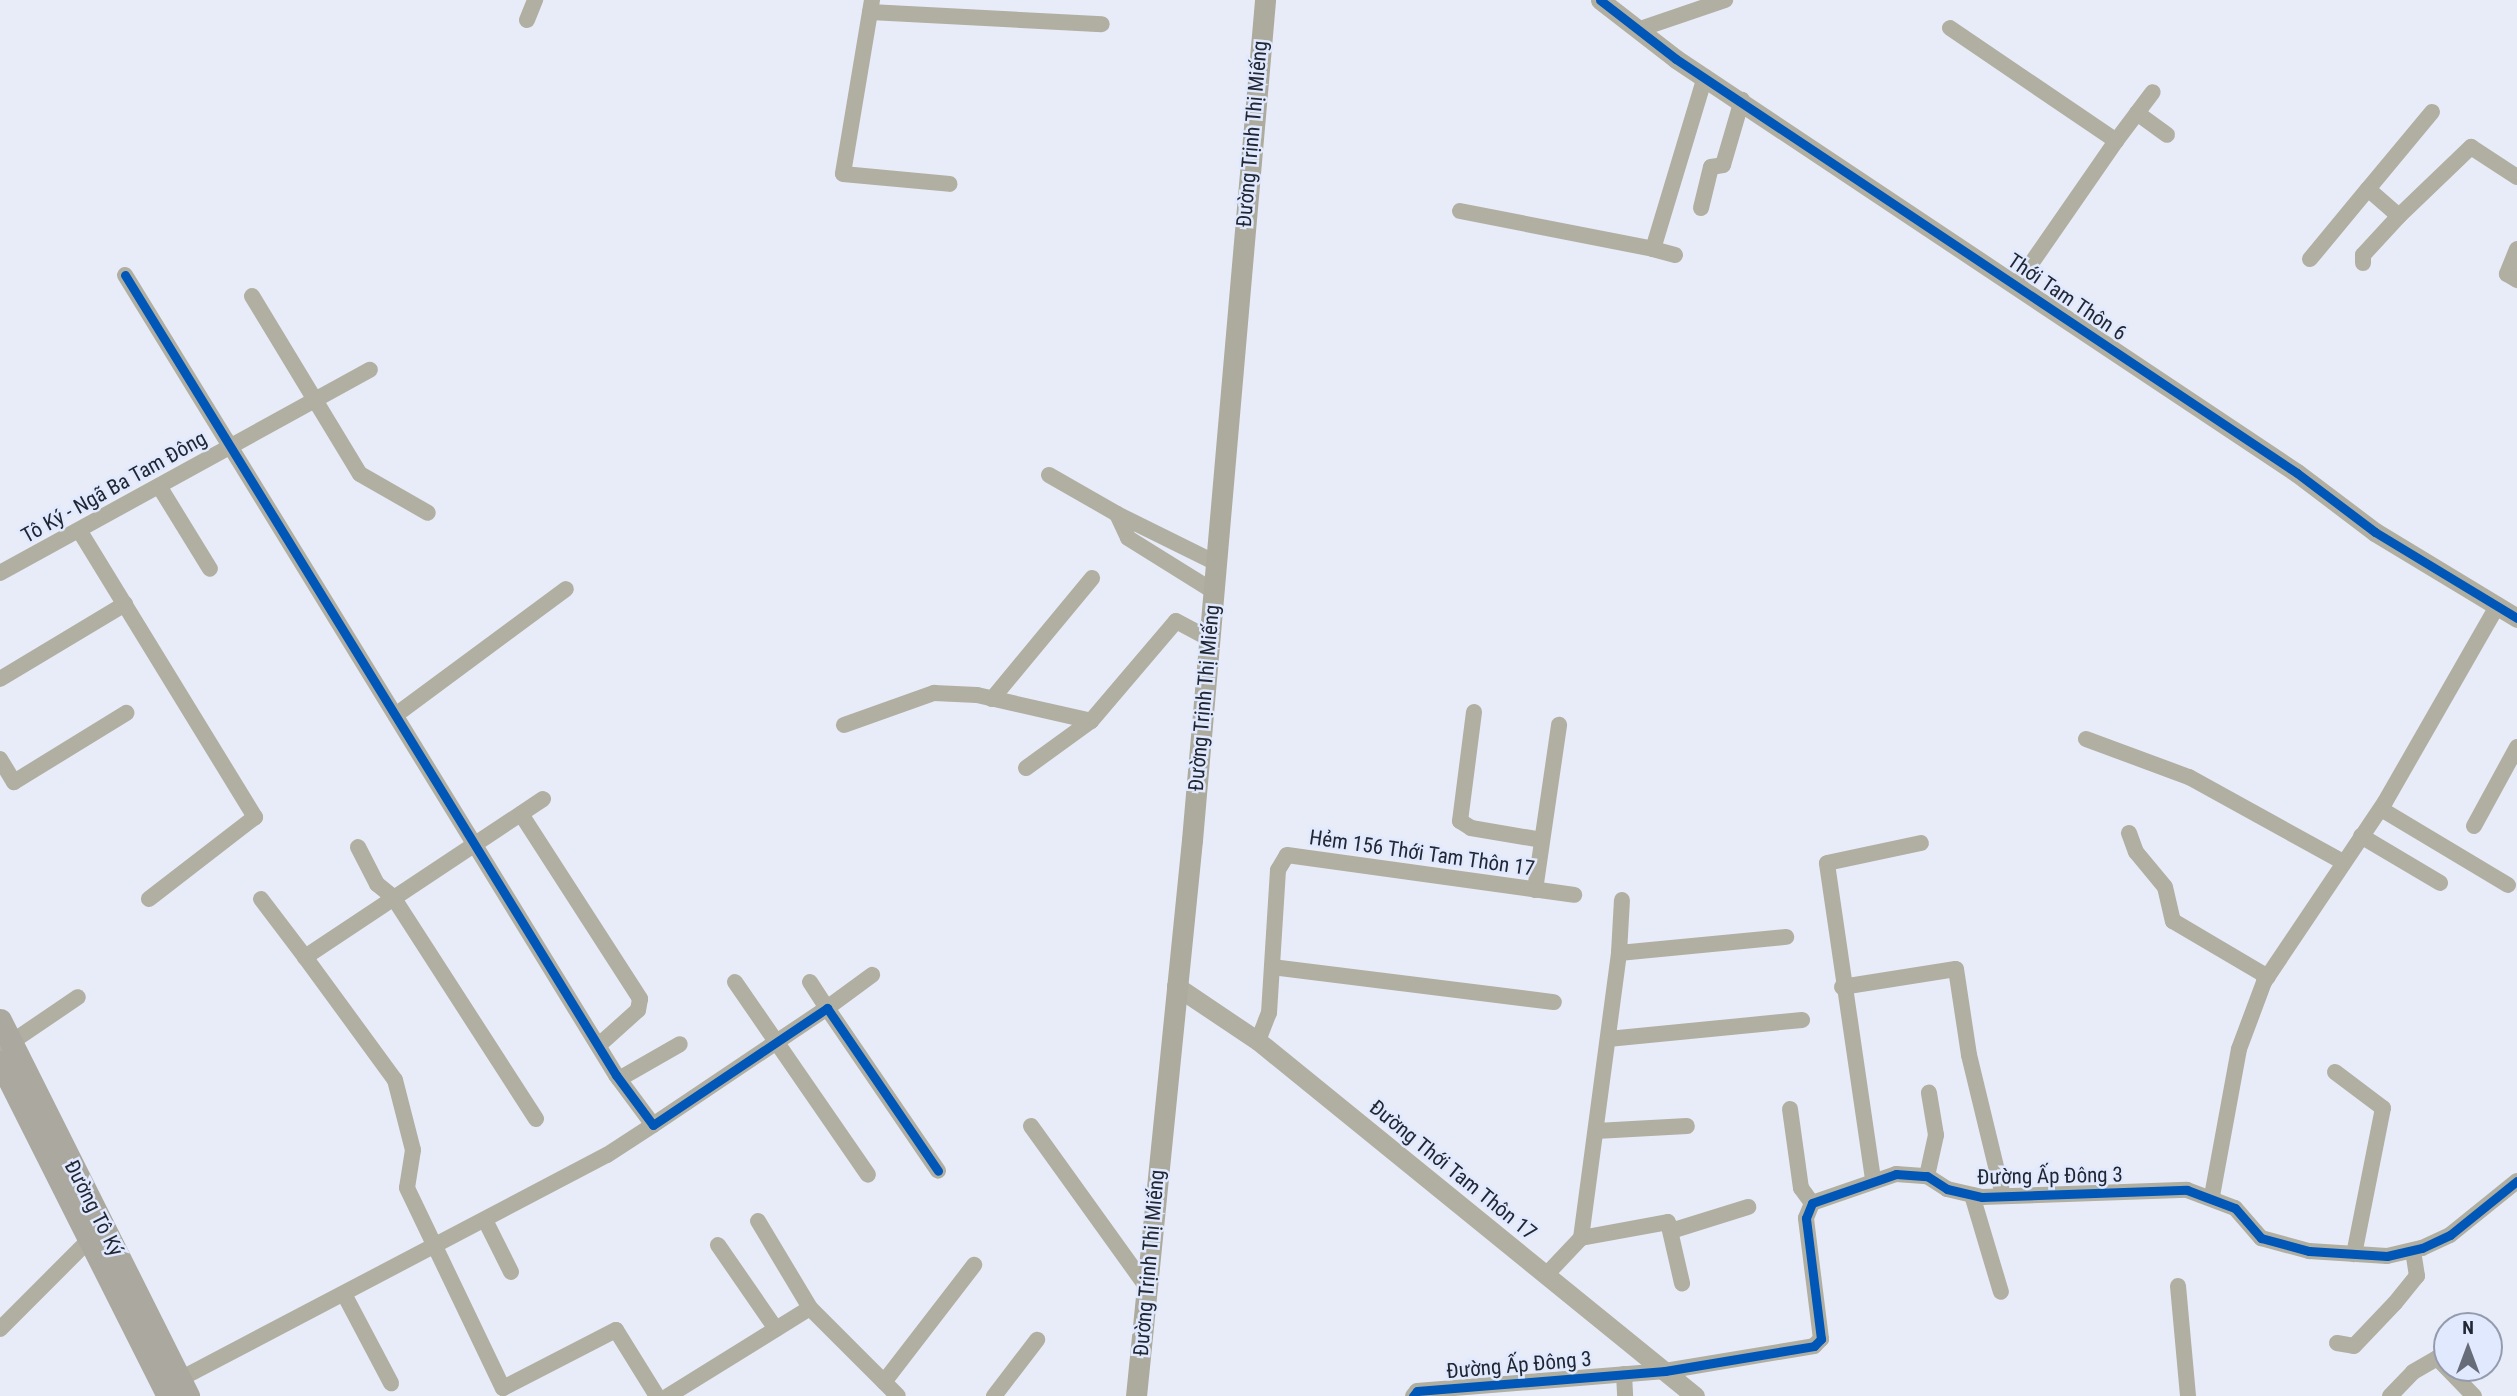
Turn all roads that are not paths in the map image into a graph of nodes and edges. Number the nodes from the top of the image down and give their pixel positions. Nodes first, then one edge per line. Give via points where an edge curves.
1 (535, 0) edge
2 (1265, 0) edge
3 (1600, 0) edge
4 (1725, 0) edge
5 (871, 7) edge
6 (527, 20) dead end
7 (1102, 24) dead end
8 (1950, 28) dead end
9 (1640, 29) junction
10 (1705, 77) junction
11 (2153, 92) dead end
12 (1742, 100) junction
13 (2432, 112) dead end
14 (2137, 113) junction
15 (2167, 135) dead end
16 (2116, 141) junction
17 (2517, 177) edge
18 (950, 184) dead end
19 (2368, 189) junction
20 (1701, 208) dead end
21 (1460, 211) dead end
22 (2399, 216) junction
23 (1653, 249) junction
24 (2517, 249) edge
25 (1675, 255) dead end
26 (2309, 259) dead end
27 (2363, 263) dead end
28 (125, 275) dead end
29 (2517, 280) edge
30 (2017, 284) junction
31 (252, 296) dead end
32 (364, 374) dead end
33 (314, 401) junction
34 (230, 447) junction
35 (1049, 475) dead end
36 (159, 486) junction
37 (428, 513) dead end
38 (1116, 514) junction
39 (79, 530) junction
40 (1214, 562) junction
41 (210, 569) dead end
42 (0, 573) edge
43 (1091, 578) dead end
44 (566, 589) dead end
45 (1213, 591) junction
46 (125, 604) junction
47 (2498, 605) junction
48 (2517, 618) edge
49 (1210, 639) junction
50 (0, 679) edge
51 (992, 699) junction
52 (1474, 712) dead end
53 (126, 713) dead end
54 (397, 714) junction
55 (1091, 721) junction
56 (1559, 724) dead end
57 (844, 725) dead end
58 (2087, 739) dead end
59 (2517, 747) edge
60 (0, 759) edge
61 (1026, 768) dead end
62 (543, 799) dead end
63 (2381, 809) junction
64 (521, 814) junction
65 (2473, 826) dead end
66 (2129, 833) dead end
67 (2361, 836) junction
68 (1542, 840) junction
69 (474, 841) junction
70 (1921, 843) dead end
71 (358, 847) dead end
72 (2343, 862) junction
73 (2440, 883) dead end
74 (2508, 884) dead end
75 (1535, 890) junction
76 (1574, 895) dead end
77 (393, 897) junction
78 (149, 899) dead end
79 (261, 899) dead end
80 (1622, 900) dead end
81 (1786, 936) dead end
82 (1619, 953) junction
83 (304, 957) junction
84 (1272, 967) junction
85 (872, 975) dead end
86 (2268, 977) junction
87 (735, 982) dead end
88 (810, 982) dead end
89 (1176, 986) junction
90 (1842, 987) junction
91 (78, 997) dead end
92 (1554, 1002) dead end
93 (827, 1008) junction
94 (0, 1020) edge
95 (1802, 1020) dead end
96 (1608, 1039) junction
97 (1258, 1041) junction
98 (777, 1042) junction
99 (680, 1044) dead end
100 (599, 1045) junction
101 (4, 1052) edge
102 (2335, 1072) dead end
103 (620, 1079) junction
104 (1928, 1093) dead end
105 (1790, 1109) dead end
106 (536, 1119) dead end
107 (653, 1125) junction
108 (1031, 1126) dead end
109 (1687, 1126) dead end
110 (1596, 1131) junction
111 (938, 1171) dead end
112 (868, 1175) dead end
113 (1927, 1176) junction
114 (1873, 1179) junction
115 (2517, 1181) edge
116 (1972, 1195) junction
117 (2003, 1196) junction
118 (2212, 1196) junction
119 (1812, 1203) junction
120 (1748, 1207) dead end
121 (485, 1220) junction
122 (758, 1221) dead end
123 (1671, 1231) junction
124 (1581, 1238) junction
125 (89, 1240) junction
126 (718, 1245) dead end
127 (433, 1248) junction
128 (2413, 1250) junction
129 (2354, 1254) junction
130 (974, 1265) dead end
131 (511, 1272) dead end
132 (1546, 1275) junction
133 (1682, 1283) dead end
134 (1146, 1286) junction
135 (2178, 1286) dead end
136 (2001, 1292) dead end
137 (344, 1294) junction
138 (810, 1308) junction
139 (2, 1324) edge
140 (776, 1329) junction
141 (1037, 1340) dead end
142 (2337, 1343) dead end
143 (1665, 1371) junction
144 (1624, 1374) junction
145 (884, 1382) junction
146 (391, 1383) dead end
147 (179, 1390) edge
148 (1691, 1394) edge
149 (657, 1396) edge
150 (668, 1396) edge
151 (898, 1396) edge
152 (994, 1396) edge
153 (1136, 1396) edge
154 (1413, 1396) edge
155 (1625, 1396) edge
156 (2188, 1396) edge
157 (2390, 1396) edge
158 (2474, 1396) edge

1 - 6 street
2 - 40 main road, Đường Trịnh Thị Miếng
3 - 9 street, Thới Tam Thôn 6
4 - 9 street
5 - 7 street
5 - 18 street via 843,174
8 - 16 street
9 - 10 street, Thới Tam Thôn 6
10 - 12 street, Thới Tam Thôn 6
10 - 23 street
11 - 14 street
12 - 20 street via 1723,165 1711,167
12 - 30 street, Thới Tam Thôn 6
13 - 19 street
14 - 15 street
14 - 16 street
16 - 30 street
17 - 22 street via 2471,147
19 - 22 street
19 - 26 street
21 - 23 street
22 - 27 street via 2363,255
23 - 25 street
24 - 29 street via 2507,274
28 - 34 street
30 - 47 street, Thới Tam Thôn 6 via 2297,473 2375,532
31 - 33 street
32 - 33 street, Tô Ký - Ngã Ba Tam Đông
33 - 34 street, Tô Ký - Ngã Ba Tam Đông
33 - 37 street via 360,474
34 - 36 street, Tô Ký - Ngã Ba Tam Đông
34 - 54 street
35 - 38 street
36 - 39 street, Tô Ký - Ngã Ba Tam Đông
36 - 41 street
38 - 40 street
38 - 45 street via 1128,538
39 - 42 street, Tô Ký - Ngã Ba Tam Đông
39 - 46 street
40 - 45 main road, Đường Trịnh Thị Miếng
43 - 51 street
44 - 54 street
45 - 49 main road, Đường Trịnh Thị Miếng
46 - 50 street
46 - 78 street via 255,817
47 - 48 street, Thới Tam Thôn 6
47 - 63 street
49 - 55 street via 1176,621
49 - 89 main road, Đường Trịnh Thị Miếng
51 - 55 street
51 - 57 street via 934,693
52 - 68 street via 1460,821 1471,828
53 - 60 street via 14,782
54 - 69 street
55 - 61 street
56 - 68 street
58 - 72 street via 2189,777
59 - 65 street
62 - 64 street
63 - 67 street
63 - 74 street
64 - 69 street
64 - 100 street via 640,999 638,1010
66 - 86 street via 2146,867 2165,887 2173,921
67 - 72 street
67 - 73 street
68 - 75 street
69 - 77 street
69 - 100 street
70 - 90 street via 1827,863
71 - 77 street via 377,884
72 - 86 street
75 - 76 street, Hẻm 156 Thới Tam Thôn 17
75 - 84 street, Hẻm 156 Thới Tam Thôn 17 via 1287,855 1278,870
77 - 83 street
77 - 106 street
79 - 83 street
80 - 82 street
81 - 82 street
82 - 96 street
83 - 127 street via 396,1080 413,1150 407,1188
84 - 92 street
84 - 97 street, Hẻm 156 Thới Tam Thôn 17 via 1269,1013
85 - 93 street
86 - 118 street via 2239,1049
87 - 98 street
88 - 93 street
89 - 97 street, Đường Thới Tam Thôn 17
89 - 134 main road, Đường Trịnh Thị Miếng
90 - 114 street
90 - 117 street via 1956,969 1969,1055
91 - 101 street
93 - 98 street
93 - 111 street
94 - 101 main road, Đường Tô Ký
95 - 96 street
96 - 110 street
97 - 132 street, Đường Thới Tam Thôn 17
98 - 107 street
98 - 112 street
99 - 103 street
100 - 103 street
101 - 125 main road, Đường Tô Ký
101 - 147 main road, Đường Tô Ký
102 - 129 street via 2383,1108
103 - 107 street
104 - 113 street via 1936,1135
105 - 119 street via 1801,1188
107 - 121 street
108 - 134 street
109 - 110 street
110 - 124 street
113 - 114 street, Đường Ấp Đông 3 via 1896,1174
113 - 116 street, Đường Ấp Đông 3 via 1947,1189
114 - 119 street, Đường Ấp Đông 3
115 - 128 street, Đường Ấp Đông 3 via 2450,1235
116 - 117 street, Đường Ấp Đông 3
116 - 136 street
117 - 118 street, Đường Ấp Đông 3 via 2187,1190
118 - 129 street, Đường Ấp Đông 3 via 2235,1208 2261,1238 2309,1251
119 - 143 street, Đường Ấp Đông 3 via 1806,1218 1821,1339 1803,1350
120 - 123 street
121 - 127 street
121 - 131 street
122 - 138 street
123 - 124 street via 1668,1222
123 - 133 street
124 - 132 street
125 - 139 street
125 - 147 main road, Đường Tô Ký
126 - 140 street
127 - 137 street
127 - 149 street via 503,1388 616,1330
128 - 129 street, Đường Ấp Đông 3 via 2387,1256
128 - 142 street via 2417,1276 2396,1303 2354,1346
130 - 145 street
132 - 143 street, Đường Thới Tam Thôn 17
134 - 153 main road, Đường Trịnh Thị Miếng
135 - 156 street
137 - 146 street
137 - 147 street
138 - 140 street
138 - 145 street
140 - 150 street
141 - 152 street
143 - 144 street, Đường Ấp Đông 3
143 - 148 street, Đường Thới Tam Thôn 17
144 - 154 street, Đường Ấp Đông 3 via 1429,1390
144 - 155 street
145 - 151 street
157 - 158 street via 2413,1372 2437,1358

